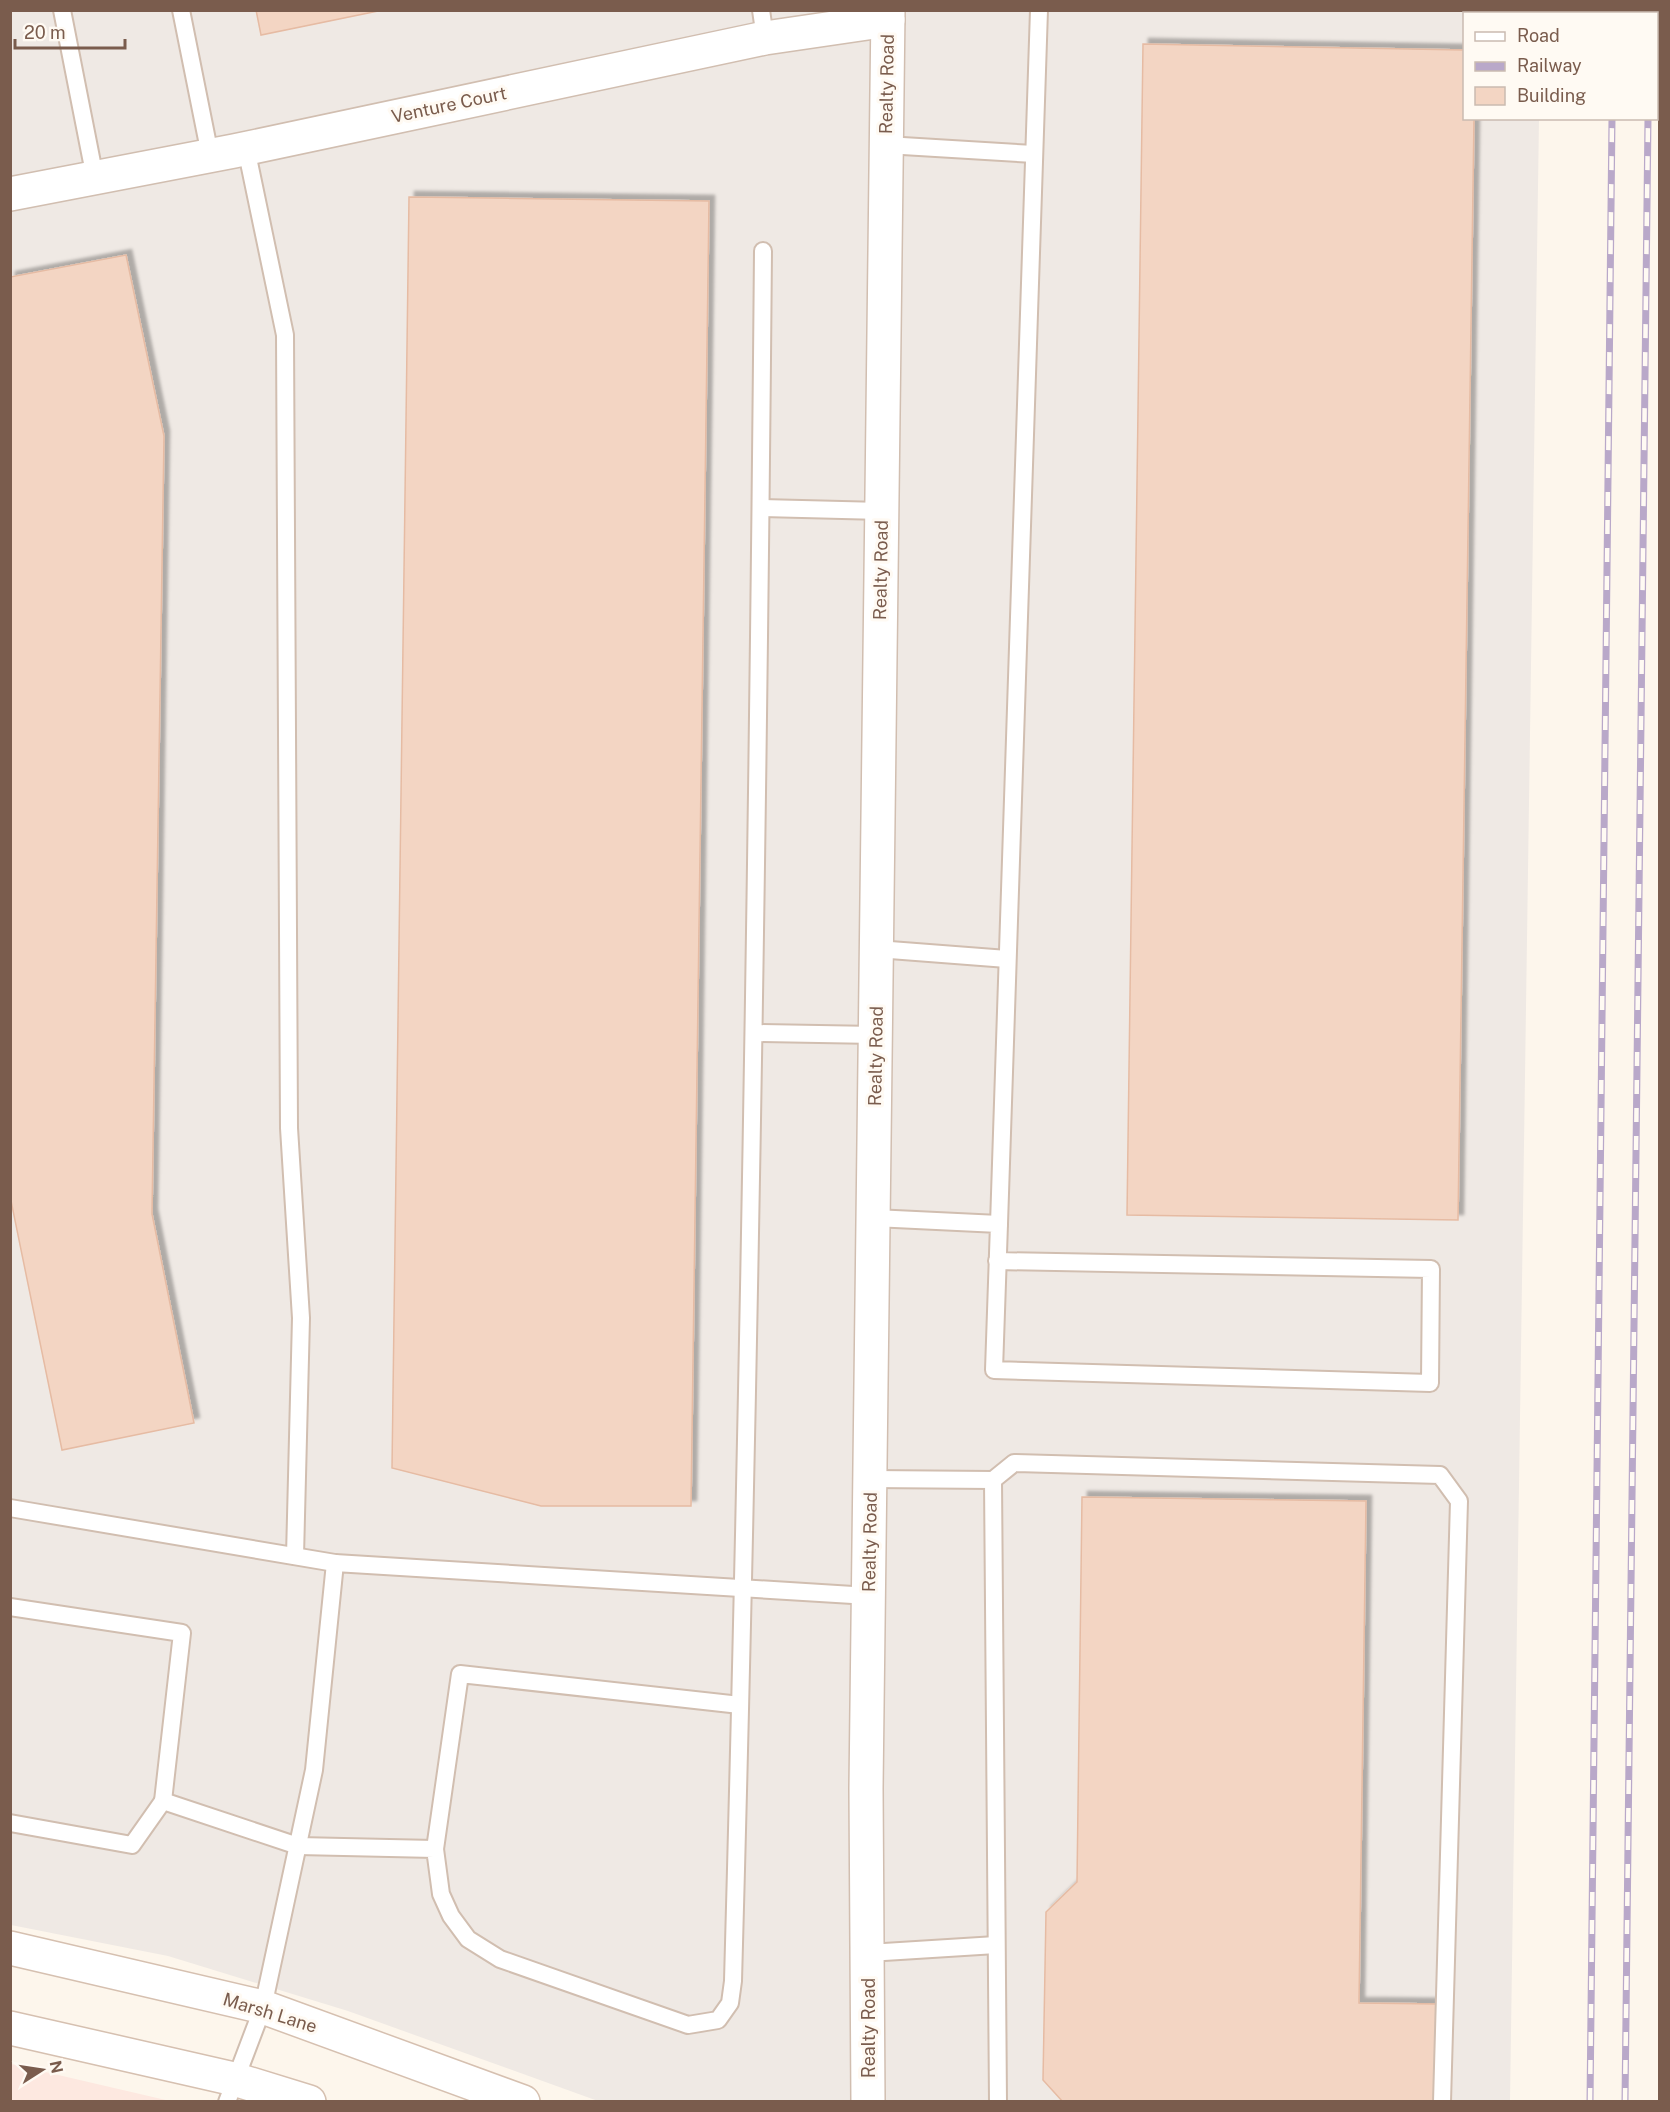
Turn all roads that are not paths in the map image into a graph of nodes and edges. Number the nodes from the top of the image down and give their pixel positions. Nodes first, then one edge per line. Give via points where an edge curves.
1 (62, 10) edge
2 (181, 10) edge
3 (1039, 10) edge
4 (888, 15) edge
5 (763, 24) edge
6 (886, 145) junction
7 (246, 148) junction
8 (1034, 154) junction
9 (210, 155) junction
10 (95, 178) junction
11 (10, 194) edge
12 (763, 251) dead end
13 (761, 508) junction
14 (882, 511) junction
15 (877, 949) junction
16 (1007, 959) junction
17 (755, 1033) junction
18 (876, 1035) junction
19 (874, 1218) junction
20 (999, 1224) junction
21 (998, 1261) junction
22 (871, 1479) junction
23 (993, 1480) junction
24 (10, 1508) edge
25 (295, 1556) junction
26 (334, 1563) junction
27 (744, 1591) junction
28 (869, 1596) junction
29 (10, 1606) edge
30 (740, 1705) junction
31 (163, 1801) junction
32 (10, 1823) edge
33 (298, 1846) junction
34 (435, 1849) junction
35 (996, 1945) junction
36 (10, 1948) edge
37 (868, 1953) junction
38 (263, 2007) junction
39 (10, 2028) edge
40 (230, 2090) edge
41 (309, 2102) edge
42 (523, 2102) edge
43 (868, 2102) edge
44 (998, 2102) edge
45 (1442, 2102) edge

1 - 10 lane
2 - 9 lane
3 - 8 lane
4 - 5 street, Venture Court
4 - 6 street, Realty Road
5 - 7 street, Venture Court
6 - 8 lane
6 - 14 street, Realty Road
7 - 9 street, Venture Court
7 - 25 lane via 285,335 289,1128 301,1318
8 - 16 lane
9 - 10 street, Venture Court
10 - 11 street, Venture Court
12 - 13 lane
13 - 14 lane
13 - 17 lane
14 - 15 street, Realty Road
15 - 16 lane
15 - 18 street, Realty Road
16 - 20 lane
17 - 18 lane
17 - 27 lane
18 - 19 street, Realty Road
19 - 20 lane
19 - 22 street, Realty Road
20 - 21 lane
21 - 21 lane via 994,1370 1430,1383 1431,1269
22 - 23 lane
22 - 28 street, Realty Road
23 - 35 lane
23 - 45 lane via 1014,1463 1440,1475 1459,1502
24 - 25 lane
25 - 26 lane
26 - 27 lane
26 - 33 lane via 315,1770
27 - 28 lane
27 - 30 lane
28 - 37 street, Realty Road
29 - 31 lane via 182,1633
30 - 34 lane via 460,1674
30 - 34 lane via 733,1981 730,2003 718,2020 688,2025 500,1959 468,1938 451,1916 441,1894
31 - 32 lane via 132,1845
31 - 33 lane
33 - 34 lane
33 - 38 lane
35 - 37 lane
35 - 44 lane
36 - 38 street, Marsh Lane
37 - 43 street, Realty Road
38 - 40 lane
38 - 42 street, Marsh Lane
39 - 40 street
40 - 41 street

